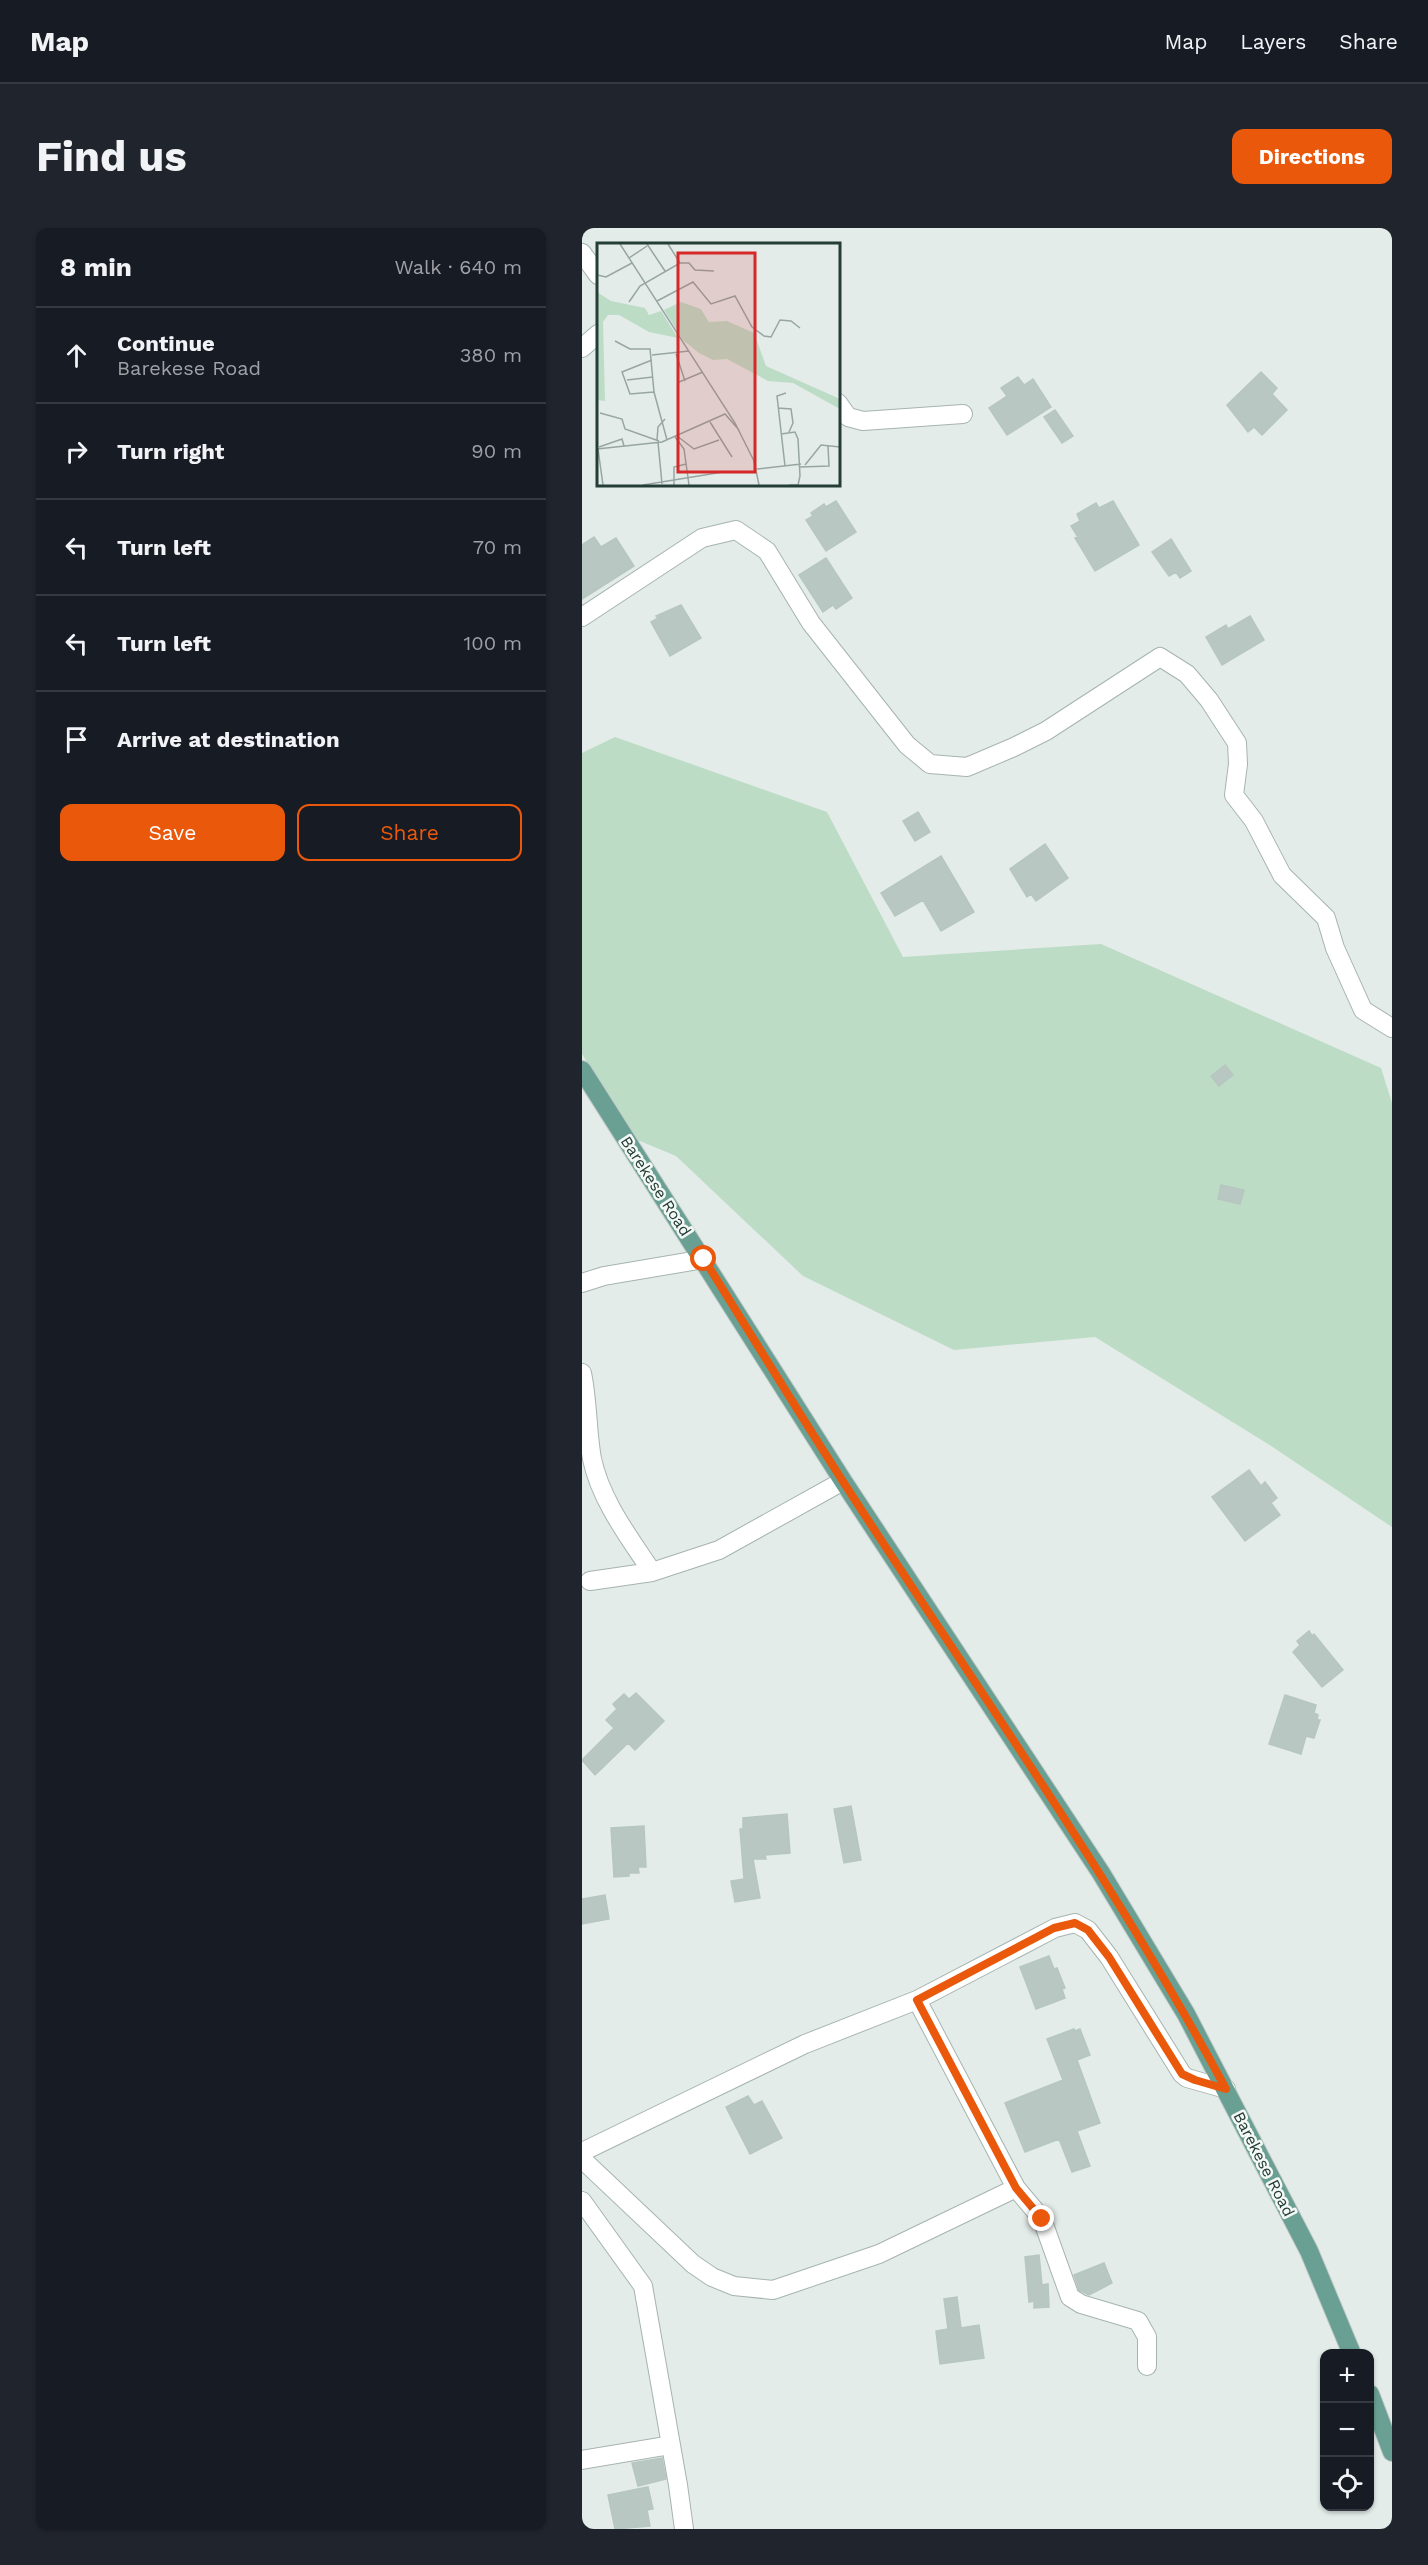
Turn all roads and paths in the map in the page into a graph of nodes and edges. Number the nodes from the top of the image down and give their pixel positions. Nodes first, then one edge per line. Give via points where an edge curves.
1 (582, 253) edge
2 (597, 274) edge
3 (597, 335) edge
4 (582, 348) edge
5 (840, 406) edge
6 (963, 414) dead end
7 (582, 617) edge
8 (1392, 1028) edge
9 (582, 1070) edge
10 (704, 1259) junction
11 (582, 1283) edge
12 (582, 1373) edge
13 (843, 1481) junction
14 (652, 1572) junction
15 (590, 1581) dead end
16 (917, 2000) junction
17 (1226, 2089) junction
18 (582, 2152) edge
19 (582, 2159) edge
20 (1016, 2188) junction
21 (582, 2201) edge
22 (1350, 2349) edge
23 (1147, 2366) dead end
24 (1373, 2403) edge
25 (671, 2445) junction
26 (1392, 2452) edge
27 (582, 2460) edge
28 (684, 2529) edge

1 - 2 street
3 - 4 street
5 - 6 street via 848,417 862,421
7 - 8 street via 702,538 736,530 767,551 811,623 907,745 930,764 967,767 1046,731 1160,657 1187,674 1237,744 1234,795 1254,821 1282,875 1326,918 1363,1010
9 - 10 main road, Barekese Road
10 - 11 street
10 - 13 main road, Barekese Road
12 - 14 street via 592,1460 611,1509
13 - 14 street via 719,1550
13 - 17 main road, Barekese Road via 1101,1874 1186,2014
14 - 15 street
16 - 17 street via 1054,1928 1075,1923 1088,1930 1109,1957 1182,2074
16 - 18 street via 805,2044
16 - 20 street
17 - 22 main road, Barekese Road via 1309,2251
19 - 20 street via 693,2264 712,2277 755,2290 773,2290 879,2254
20 - 23 street via 1042,2219 1070,2296 1081,2304 1137,2321 1147,2337
21 - 25 street via 643,2286
24 - 26 main road
25 - 27 street
25 - 28 street

